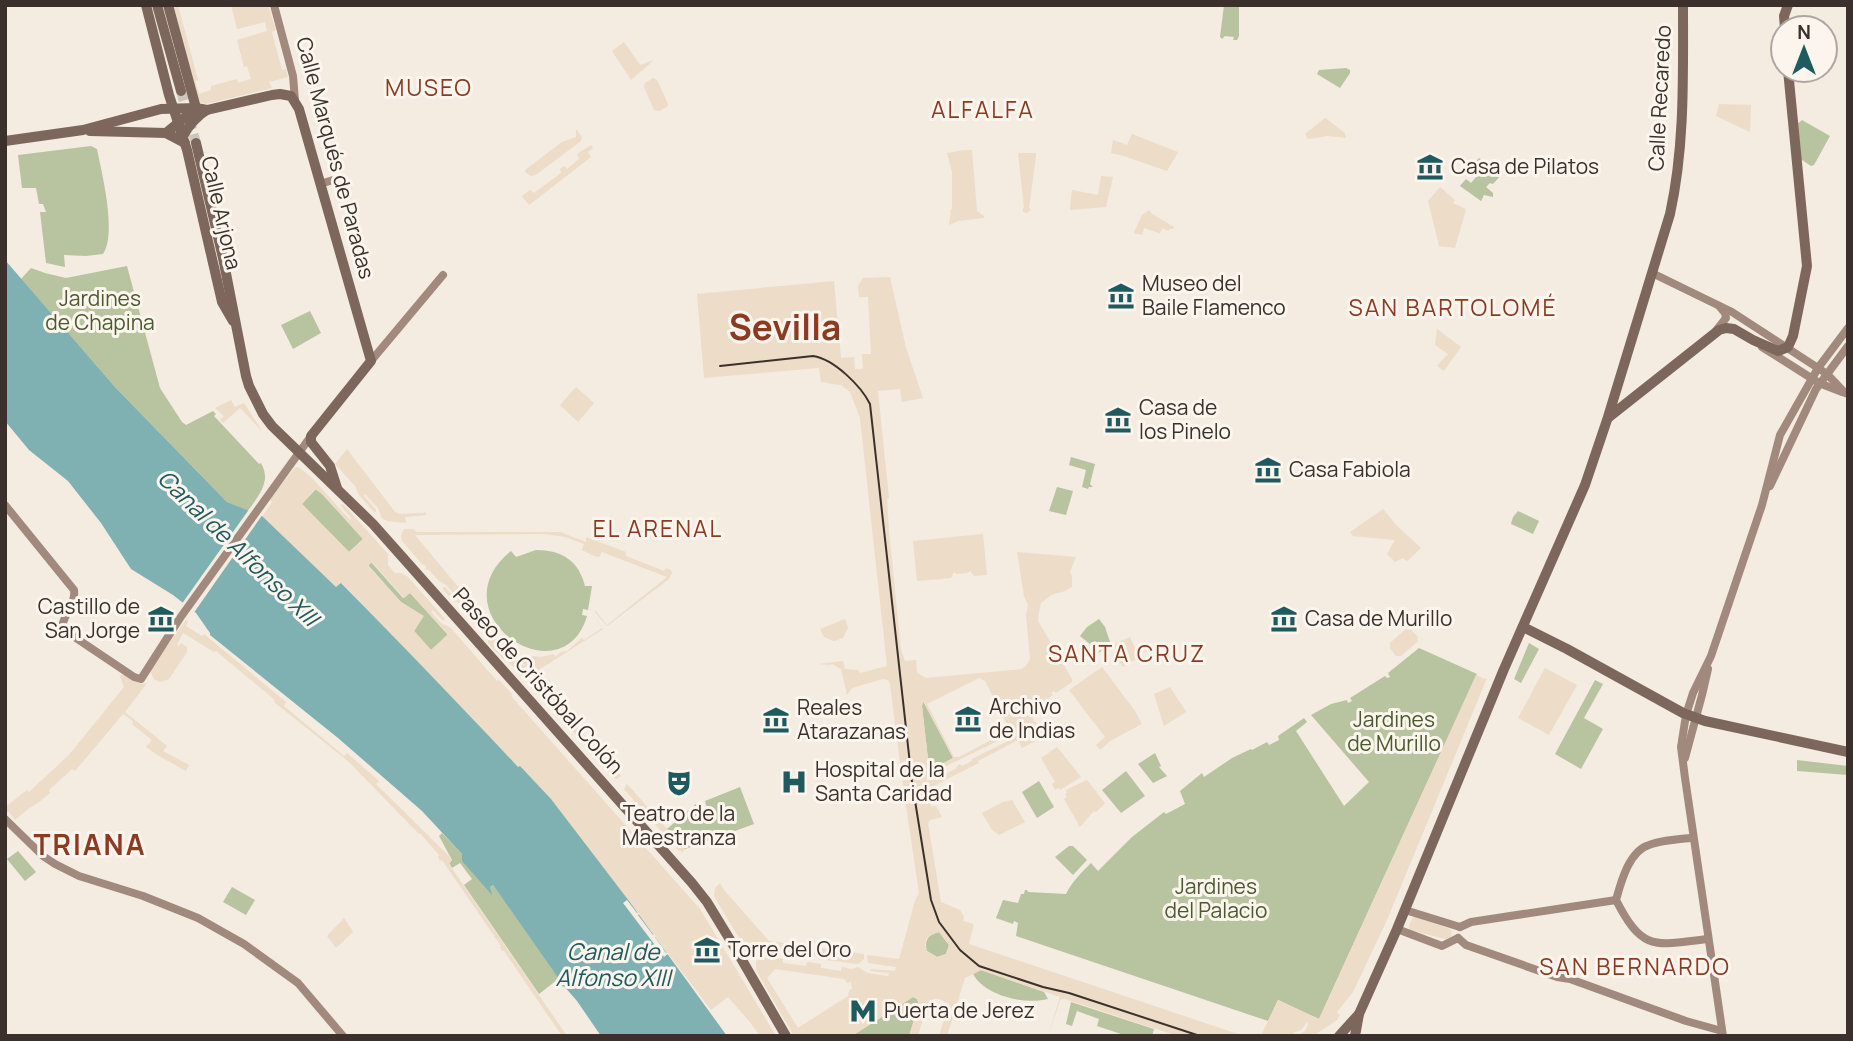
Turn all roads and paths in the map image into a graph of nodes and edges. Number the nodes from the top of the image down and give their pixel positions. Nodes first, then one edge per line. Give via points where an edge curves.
1 (145, 5) edge
2 (157, 5) edge
3 (168, 5) edge
4 (274, 5) edge
5 (1683, 5) edge
6 (1789, 84) edge
7 (181, 91) tunnel mouth
8 (295, 100) junction
9 (173, 108) junction
10 (196, 108) junction
11 (207, 110) junction
12 (179, 124) junction
13 (83, 130) junction
14 (166, 133) junction
15 (184, 139) junction
16 (11, 140) edge
17 (196, 143) tunnel mouth
18 (333, 180) dead end
19 (320, 184) junction
20 (1651, 273) junction
21 (443, 275) dead end
22 (1718, 305) junction
23 (236, 324) junction
24 (1848, 328) edge
25 (1715, 332) junction
26 (1753, 340) junction
27 (1848, 346) edge
28 (1787, 347) junction
29 (370, 361) junction
30 (1818, 368) junction
31 (1621, 373) junction
32 (1827, 374) junction
33 (1816, 381) junction
34 (1639, 392) junction
35 (1847, 394) edge
36 (1610, 412) junction
37 (311, 436) junction
38 (299, 453) junction
39 (337, 488) junction
40 (5, 505) edge
41 (1762, 505) junction
42 (1523, 627) junction
43 (1711, 656) junction
44 (1698, 718) junction
45 (1848, 752) edge
46 (1684, 763) junction
47 (5, 818) edge
48 (1693, 838) junction
49 (1616, 901) junction
50 (1405, 910) junction
51 (1460, 928) junction
52 (1397, 929) junction
53 (1458, 938) junction
54 (1708, 939) junction
55 (1359, 1014) junction
56 (1722, 1033) edge
57 (343, 1036) edge
58 (786, 1036) edge
59 (1339, 1036) edge
60 (1355, 1036) edge

1 - 9 main road, Calle Arjona
2 - 7 main road
3 - 10 main road
4 - 8 main road, Calle Marqués de Paradas
5 - 20 main road, Calle Recaredo via 1681,145 1670,214
6 - 28 main road via 1807,266 1796,327
8 - 11 main road via 280,94
8 - 19 main road, Calle Marqués de Paradas
9 - 10 main road
9 - 12 main road, Calle Arjona
9 - 13 main road
10 - 11 main road
10 - 12 main road
11 - 15 main road via 189,127
12 - 14 main road
12 - 15 main road, Calle Arjona
13 - 14 main road
13 - 16 main road
14 - 15 main road
15 - 23 main road, Calle Arjona via 222,302
17 - 23 main road, Calle Arjona
18 - 19 main road
19 - 29 main road, Calle Marqués de Paradas
20 - 22 main road
20 - 31 main road, Calle Recaredo
21 - 29 main road
22 - 25 main road via 1726,318
22 - 28 main road
23 - 38 main road, Calle Arjona via 249,386 267,420
24 - 30 main road
25 - 26 main road via 1730,328
25 - 34 main road
26 - 28 main road via 1776,351
26 - 33 main road
27 - 32 main road
28 - 30 main road
29 - 37 main road
30 - 32 main road
30 - 33 main road
31 - 34 main road via 1624,390
31 - 36 main road, Calle Recaredo
32 - 33 main road
32 - 35 main road
33 - 35 main road
33 - 41 main road
33 - 41 main road via 1780,435
34 - 36 main road
36 - 42 main road, Calle Recaredo via 1585,485
37 - 38 main road
37 - 39 main road via 330,466
38 - 39 main road, Paseo de Cristóbal Colón
38 - 40 main road via 141,678 64,630 74,590
39 - 58 main road, Paseo de Cristóbal Colón via 692,883
41 - 43 main road
42 - 44 main road
42 - 50 main road, Calle Recaredo
43 - 44 main road
43 - 46 main road via 1686,715 1681,747
44 - 45 main road
44 - 46 main road
46 - 48 main road
47 - 57 main road via 55,864 198,918 244,944 298,984
48 - 49 main road via 1646,845 1630,863
48 - 54 main road
49 - 51 main road via 1471,922
49 - 54 main road via 1625,919 1651,942
50 - 51 main road
50 - 52 main road, Calle Recaredo
51 - 53 main road
52 - 53 main road via 1441,946
52 - 55 main road, Calle Recaredo
53 - 56 main road via 1478,950
54 - 56 main road
55 - 59 main road
55 - 60 main road

